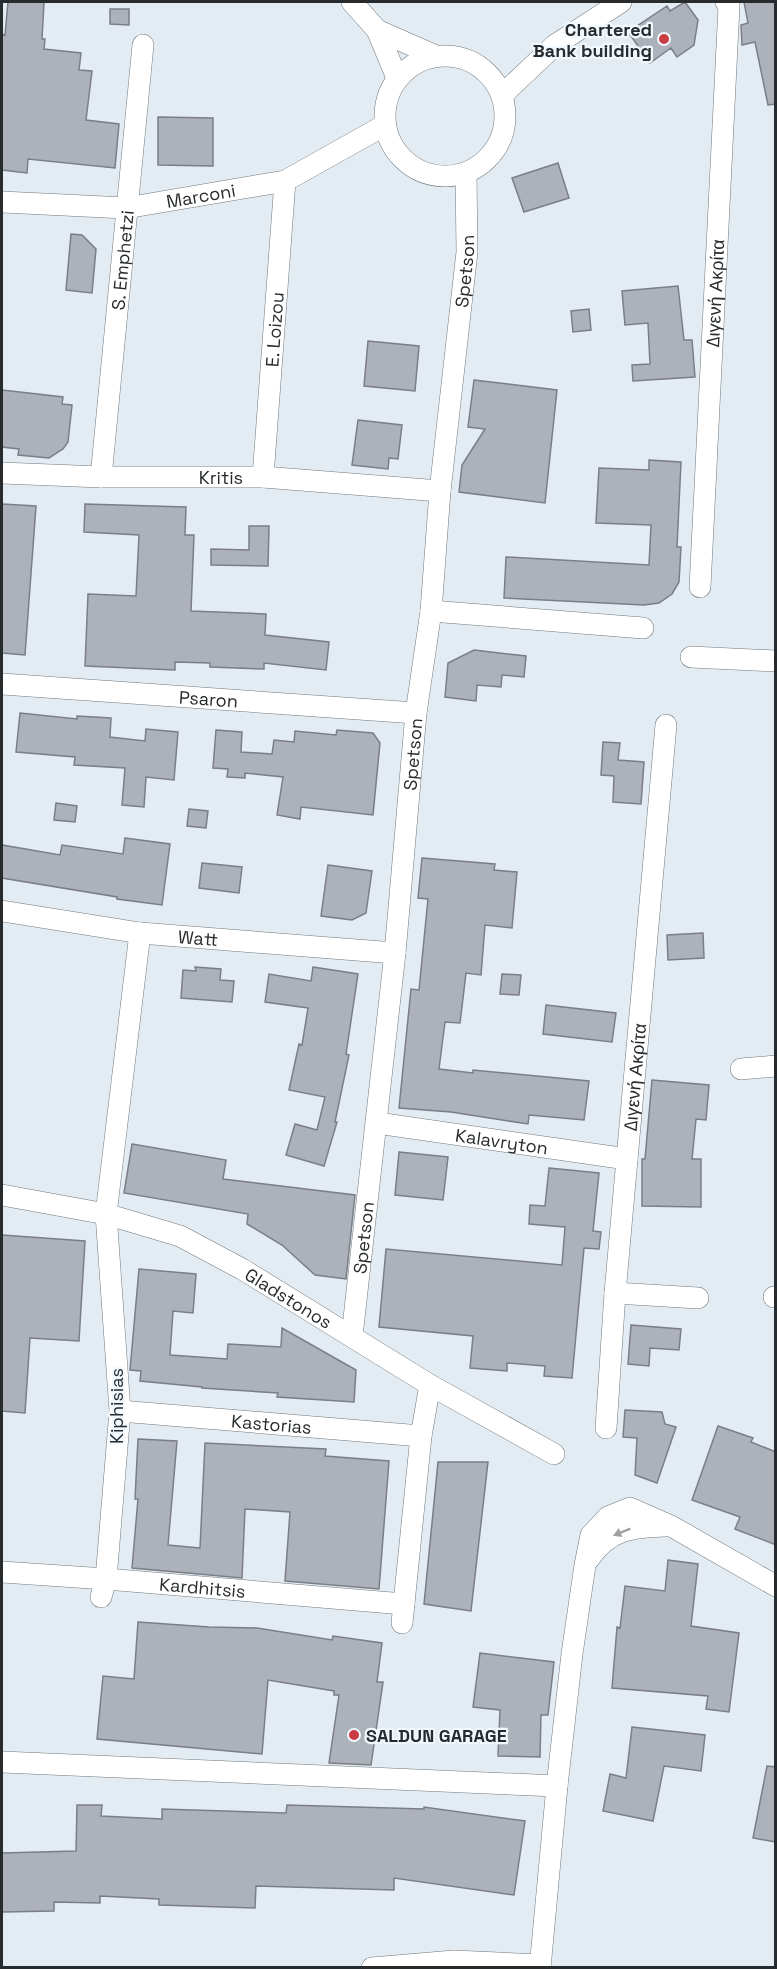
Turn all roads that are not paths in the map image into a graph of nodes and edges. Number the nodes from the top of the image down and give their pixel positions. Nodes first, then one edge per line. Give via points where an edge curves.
1 (352, 2) edge
2 (621, 2) edge
3 (726, 2) edge
4 (377, 30) junction
5 (143, 45) dead end
6 (436, 56) junction
7 (397, 78) junction
8 (502, 95) junction
9 (385, 125) junction
10 (466, 173) junction
11 (285, 181) junction
12 (2, 202) edge
13 (126, 208) junction
14 (2, 473) edge
15 (101, 477) junction
16 (263, 477) junction
17 (440, 491) junction
18 (700, 587) dead end
19 (431, 611) junction
20 (644, 628) dead end
21 (691, 657) dead end
22 (776, 661) edge
23 (2, 684) edge
24 (416, 713) junction
25 (666, 725) dead end
26 (2, 911) edge
27 (140, 933) junction
28 (395, 953) junction
29 (776, 1066) edge
30 (741, 1069) dead end
31 (377, 1123) junction
32 (627, 1159) junction
33 (2, 1195) edge
34 (106, 1214) junction
35 (615, 1293) junction
36 (698, 1298) dead end
37 (352, 1336) junction
38 (430, 1385) junction
39 (120, 1411) junction
40 (606, 1428) dead end
41 (422, 1436) junction
42 (554, 1454) dead end
43 (2, 1572) edge
44 (776, 1586) edge
45 (104, 1588) junction
46 (2, 1762) edge
47 (557, 1786) junction
48 (540, 1966) edge
49 (372, 1968) edge

1 - 4 street
2 - 8 street via 555,45
3 - 18 street, Διγενή Ακρίτα via 729,6
4 - 6 street
4 - 7 street
5 - 13 street, S. Emphetzi
6 - 7 street via 414,63
6 - 8 street via 457,56 476,63 492,77
7 - 9 street via 388,93
8 - 10 street via 506,118 501,142 487,161
9 - 10 street via 389,141 402,160 421,172 444,177
9 - 11 street, Marconi
10 - 17 street, Spetson via 467,252
11 - 13 street, Marconi
11 - 16 street, E. Loizou
12 - 13 street, Marconi
13 - 15 street, S. Emphetzi
14 - 15 street, Kritis
15 - 16 street, Kritis
16 - 17 street, Kritis
17 - 19 street, Spetson
19 - 20 street
19 - 24 street, Spetson
21 - 22 street
23 - 24 street, Psaron
24 - 28 street, Spetson
25 - 32 street, Διγενή Ακρίτα
26 - 27 street, Watt
27 - 28 street, Watt
27 - 34 street, Kiphisias
28 - 31 street, Spetson
29 - 30 street
31 - 32 street, Kalavryton
31 - 37 street, Spetson
32 - 35 street, Διγενή Ακρίτα
33 - 34 street, Gladstonos
34 - 37 street, Gladstonos via 180,1236
34 - 39 street, Kiphisias
35 - 36 street
35 - 40 street, Διγενή Ακρίτα
37 - 38 street, Gladstonos
38 - 41 street
38 - 42 street, Gladstonos
39 - 41 street, Kastorias
39 - 45 street, Kiphisias
41 - 45 street, Kardhitsis via 403,1613
43 - 45 street, Kardhitsis
44 - 47 street via 671,1526 630,1508 608,1517 591,1536 585,1565
46 - 47 street
47 - 48 street
48 - 49 street via 454,1961

